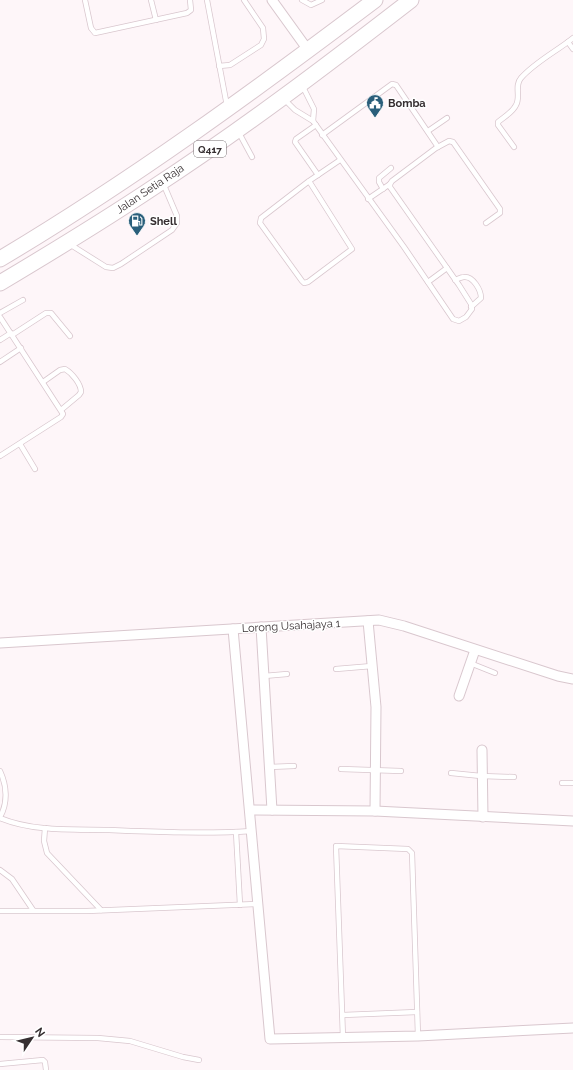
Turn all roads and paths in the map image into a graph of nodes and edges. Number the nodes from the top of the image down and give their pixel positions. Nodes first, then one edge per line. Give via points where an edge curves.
1 (85, 0) edge
2 (151, 0) edge
3 (190, 0) edge
4 (207, 0) edge
5 (244, 0) edge
6 (272, 0) edge
7 (302, 0) edge
8 (322, 0) edge
9 (375, 0) edge
10 (411, 0) edge
11 (156, 20) junction
12 (573, 38) edge
13 (568, 42) junction
14 (573, 49) edge
15 (308, 50) junction
16 (219, 66) junction
17 (301, 84) junction
18 (283, 97) junction
19 (228, 109) junction
20 (447, 118) dead end
21 (314, 123) junction
22 (237, 130) junction
23 (428, 131) junction
24 (322, 135) junction
25 (438, 147) junction
26 (514, 147) dead end
27 (252, 157) dead end
28 (340, 160) junction
29 (391, 168) dead end
30 (318, 175) junction
31 (309, 181) junction
32 (163, 182) junction
33 (390, 184) junction
34 (382, 189) junction
35 (368, 199) junction
36 (486, 223) dead end
37 (67, 243) junction
38 (0, 258) edge
39 (447, 268) junction
40 (455, 280) junction
41 (428, 282) junction
42 (0, 284) edge
43 (22, 300) dead end
44 (471, 306) junction
45 (0, 313) edge
46 (0, 317) edge
47 (11, 334) junction
48 (70, 336) dead end
49 (0, 340) edge
50 (21, 348) junction
51 (0, 362) edge
52 (43, 382) junction
53 (61, 410) junction
54 (20, 444) junction
55 (0, 456) edge
56 (35, 469) dead end
57 (368, 621) junction
58 (261, 627) junction
59 (234, 629) junction
60 (0, 643) edge
61 (475, 650) junction
62 (470, 663) junction
63 (372, 666) junction
64 (336, 669) dead end
65 (495, 673) dead end
66 (287, 674) dead end
67 (264, 676) junction
68 (573, 679) edge
69 (459, 696) dead end
70 (482, 750) dead end
71 (294, 766) dead end
72 (269, 767) junction
73 (341, 769) dead end
74 (0, 771) edge
75 (375, 771) junction
76 (401, 771) dead end
77 (451, 773) dead end
78 (481, 776) junction
79 (514, 777) dead end
80 (562, 783) dead end
81 (573, 783) edge
82 (251, 810) junction
83 (272, 810) junction
84 (375, 811) junction
85 (483, 817) junction
86 (0, 818) edge
87 (573, 821) edge
88 (44, 828) junction
89 (252, 831) junction
90 (236, 832) junction
91 (0, 870) edge
92 (259, 904) junction
93 (240, 905) junction
94 (33, 910) junction
95 (100, 910) junction
96 (0, 911) edge
97 (417, 1012) junction
98 (343, 1015) junction
99 (573, 1028) edge
100 (418, 1036) junction
101 (0, 1037) edge
102 (343, 1039) junction
103 (199, 1060) dead end
104 (0, 1064) edge
105 (46, 1070) edge

1 - 11 lane via 91,28 95,33
2 - 11 lane
3 - 11 lane via 191,10 187,13
4 - 16 lane
5 - 16 lane via 262,28 264,39 261,45 230,65
6 - 15 street
7 - 8 lane via 311,5
9 - 15 highway, Jalan Setia Raja / Q417
10 - 17 highway, Jalan Setia Raja / Q417
12 - 13 lane
13 - 14 lane
13 - 26 lane via 520,79 517,89 518,104 498,122
15 - 19 highway, Jalan Setia Raja / Q417
16 - 19 lane
17 - 18 highway, Jalan Setia Raja / Q417
17 - 21 lane via 314,109
18 - 21 lane via 295,110
18 - 22 highway, Jalan Setia Raja / Q417
19 - 38 highway, Jalan Setia Raja / Q417 via 56,226
20 - 23 lane
21 - 24 lane
21 - 30 lane via 295,142
22 - 27 lane
22 - 32 highway, Jalan Setia Raja / Q417
23 - 24 lane via 396,85 392,84
23 - 25 lane
24 - 28 lane
25 - 33 lane
25 - 36 lane via 449,141 453,142 500,209 500,213
28 - 30 lane
28 - 35 lane
29 - 34 lane via 379,178
30 - 31 lane
31 - 31 lane via 264,215 260,223 304,283 352,248
32 - 37 highway, Jalan Setia Raja / Q417
32 - 37 lane via 177,216 177,223 172,230 122,264 113,268 106,267
33 - 34 lane
33 - 39 lane
34 - 35 lane
35 - 41 lane
37 - 42 highway, Jalan Setia Raja / Q417
39 - 40 lane
39 - 41 lane
40 - 44 lane
40 - 44 lane via 470,277 481,292 481,298
41 - 44 lane via 453,318 459,321 466,318 472,309
43 - 45 lane
46 - 47 lane
47 - 48 lane via 46,313 51,313
47 - 49 lane
47 - 50 lane
50 - 51 lane
50 - 52 lane
52 - 53 lane
52 - 53 lane via 65,369 81,388 82,392
53 - 54 lane via 61,417
54 - 55 lane
54 - 56 lane
57 - 58 street, Lorong Usahajaya 1
57 - 61 street, Lorong Usahajaya 1 via 378,620 404,626
57 - 63 street
58 - 59 street, Lorong Usahajaya 1
58 - 67 street
59 - 60 street, Lorong Usahajaya 1
59 - 82 street
61 - 62 street
61 - 68 street, Lorong Usahajaya 1
62 - 65 lane
62 - 69 street
63 - 64 lane
63 - 75 street via 376,707
66 - 67 lane
67 - 72 street
70 - 78 street
71 - 72 lane
72 - 83 street
73 - 75 lane
74 - 86 lane via 5,784 6,799
75 - 76 lane
75 - 84 street
77 - 78 lane
78 - 79 lane
78 - 85 street
80 - 81 lane
82 - 83 street
82 - 89 street
83 - 84 street
84 - 85 street
85 - 87 street
86 - 88 lane via 10,823
88 - 90 lane
88 - 95 lane via 47,853
89 - 90 lane
89 - 92 street
90 - 93 lane
91 - 94 lane via 12,879
92 - 93 lane
92 - 102 street via 270,1039
93 - 95 lane
94 - 95 lane
94 - 96 lane
97 - 98 lane
97 - 98 lane via 412,853 408,849 336,846
97 - 100 lane
98 - 102 lane
99 - 100 street
100 - 102 street
101 - 103 lane via 98,1038 130,1041
104 - 105 lane via 43,1060

